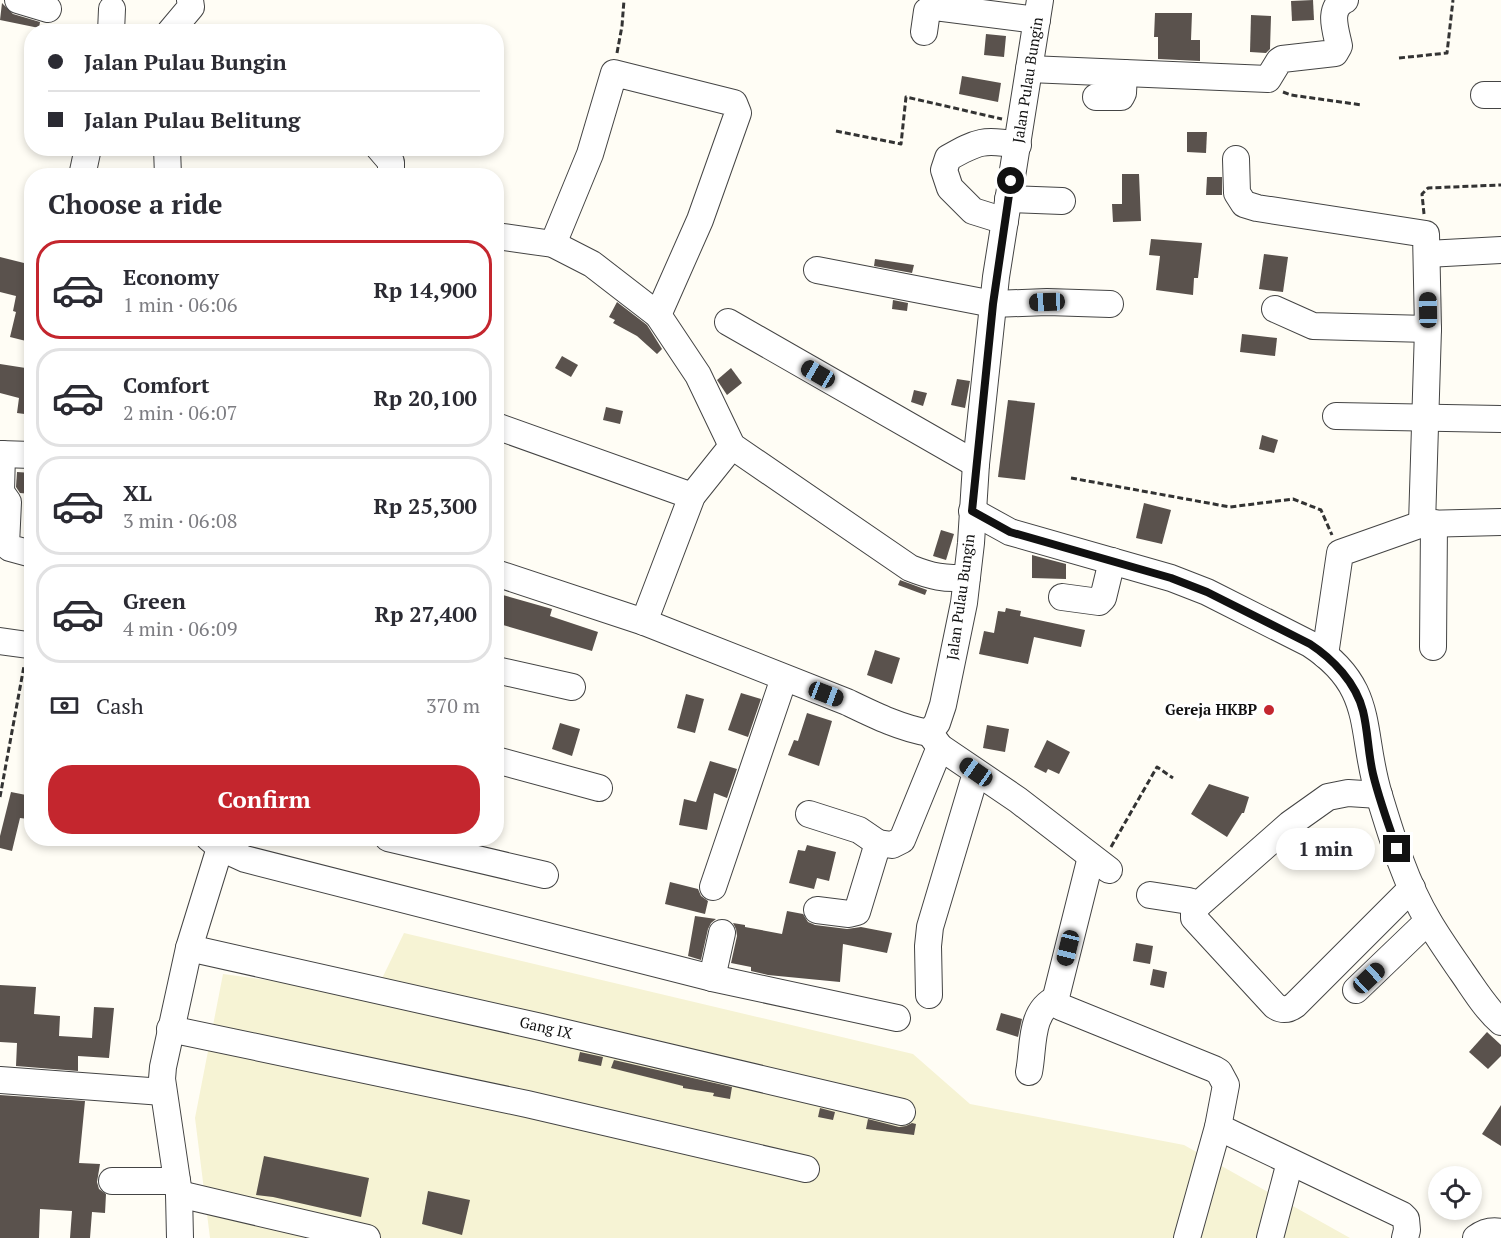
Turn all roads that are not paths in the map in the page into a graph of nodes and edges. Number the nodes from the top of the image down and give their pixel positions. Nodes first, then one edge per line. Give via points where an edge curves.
1 (18, 0) edge
2 (190, 0) edge
3 (1345, 0) edge
4 (48, 9) dead end
5 (1039, 10) edge
6 (177, 24) edge
7 (924, 32) dead end
8 (1029, 69) junction
9 (1124, 73) junction
10 (1096, 97) dead end
11 (1019, 134) junction
12 (1236, 159) dead end
13 (1062, 201) dead end
14 (1006, 210) junction
15 (504, 237) edge
16 (553, 244) junction
17 (1427, 244) junction
18 (1501, 250) edge
19 (817, 270) dead end
20 (993, 304) junction
21 (1110, 304) dead end
22 (1275, 309) dead end
23 (658, 315) junction
24 (728, 322) dead end
25 (1428, 329) junction
26 (1336, 416) dead end
27 (1425, 417) junction
28 (1501, 419) edge
29 (504, 429) edge
30 (732, 446) junction
31 (1, 454) edge
32 (24, 455) edge
33 (976, 464) junction
34 (692, 496) junction
35 (972, 511) junction
36 (1501, 522) edge
37 (1428, 524) junction
38 (1010, 532) junction
39 (971, 543) junction
40 (24, 552) edge
41 (504, 576) edge
42 (1108, 576) junction
43 (966, 588) junction
44 (1062, 597) dead end
45 (644, 622) junction
46 (0, 641) edge
47 (24, 644) edge
48 (1433, 646) dead end
49 (1325, 655) junction
50 (504, 672) edge
51 (784, 678) junction
52 (572, 687) dead end
53 (935, 740) junction
54 (504, 762) edge
55 (976, 772) junction
56 (599, 788) dead end
57 (1379, 795) junction
58 (809, 814) dead end
59 (878, 843) junction
60 (217, 846) edge
61 (224, 846) edge
62 (422, 846) edge
63 (545, 875) dead end
64 (713, 887) dead end
65 (1412, 888) junction
66 (1150, 895) dead end
67 (1198, 905) junction
68 (817, 910) dead end
69 (1428, 921) junction
70 (722, 933) dead end
71 (189, 948) junction
72 (712, 978) junction
73 (1356, 990) dead end
74 (929, 995) dead end
75 (1056, 999) junction
76 (897, 1018) dead end
77 (1501, 1022) edge
78 (170, 1029) junction
79 (1029, 1072) dead end
80 (0, 1080) edge
81 (164, 1092) junction
82 (902, 1112) dead end
83 (1218, 1127) junction
84 (1290, 1162) junction
85 (806, 1169) dead end
86 (112, 1181) dead end
87 (178, 1187) junction
88 (1406, 1234) edge
89 (180, 1238) edge
90 (367, 1238) edge
91 (1187, 1238) edge
92 (1270, 1238) edge

1 - 4 street
2 - 6 street via 191,7
3 - 9 street via 1335,6 1339,46 1335,53 1282,59 1268,79
5 - 7 street via 935,7 927,12
5 - 8 street, Jalan Pulau Bungin
8 - 9 street
8 - 11 street, Jalan Pulau Bungin
9 - 10 street via 1121,97
11 - 14 street, Jalan Pulau Bungin
11 - 14 street via 971,144 948,158 944,170 950,188 973,211
12 - 17 street via 1237,193 1244,204
13 - 14 street
14 - 20 street, Jalan Pulau Bungin
15 - 16 street
16 - 23 street via 592,264
16 - 23 street via 590,154 614,73 729,101 738,113 700,220
17 - 18 street
17 - 25 street
19 - 20 street
20 - 21 street
20 - 33 street, Jalan Pulau Bungin
22 - 25 street via 1313,327
23 - 30 street via 698,375
24 - 33 street
25 - 27 street
26 - 27 street
27 - 28 street
27 - 37 street
29 - 34 street
30 - 34 street
30 - 43 street via 910,568
31 - 32 street
31 - 40 street via 2,492 8,502 6,545
33 - 35 street, Jalan Pulau Bungin
34 - 45 street
35 - 38 street
35 - 39 street, Jalan Pulau Bungin
36 - 37 street
37 - 48 street
37 - 49 street via 1340,553
38 - 39 street
38 - 42 street
39 - 43 street, Jalan Pulau Bungin
41 - 45 street
42 - 44 street via 1099,602
42 - 49 street via 1171,578 1207,592
43 - 53 street, Jalan Pulau Bungin
45 - 51 street
46 - 47 street
49 - 57 street via 1359,699
50 - 52 street
51 - 53 street
51 - 64 street
53 - 55 street
53 - 59 street, Jalan Pulau Bungin via 902,840 892,845
54 - 56 street
55 - 74 street via 930,927
55 - 75 street via 1100,863
57 - 65 street
57 - 67 street via 1348,793 1328,797 1290,824
58 - 59 street via 859,830
59 - 68 street via 857,912
60 - 71 street
61 - 72 street via 245,859
62 - 63 street
65 - 67 street via 1286,1010 1275,1006 1194,918
65 - 69 street
66 - 67 street
69 - 73 street
69 - 77 street via 1490,1012
70 - 72 street
71 - 78 street
71 - 82 street, Gang IX
72 - 76 street
75 - 79 street via 1037,1018
75 - 83 street via 1061,1008 1219,1072 1226,1085
78 - 81 street via 163,1067
78 - 85 street
80 - 81 street
81 - 87 street
83 - 84 street
83 - 91 street
84 - 88 street via 1402,1215 1406,1218
84 - 92 street
86 - 87 street
87 - 89 street
87 - 90 street

